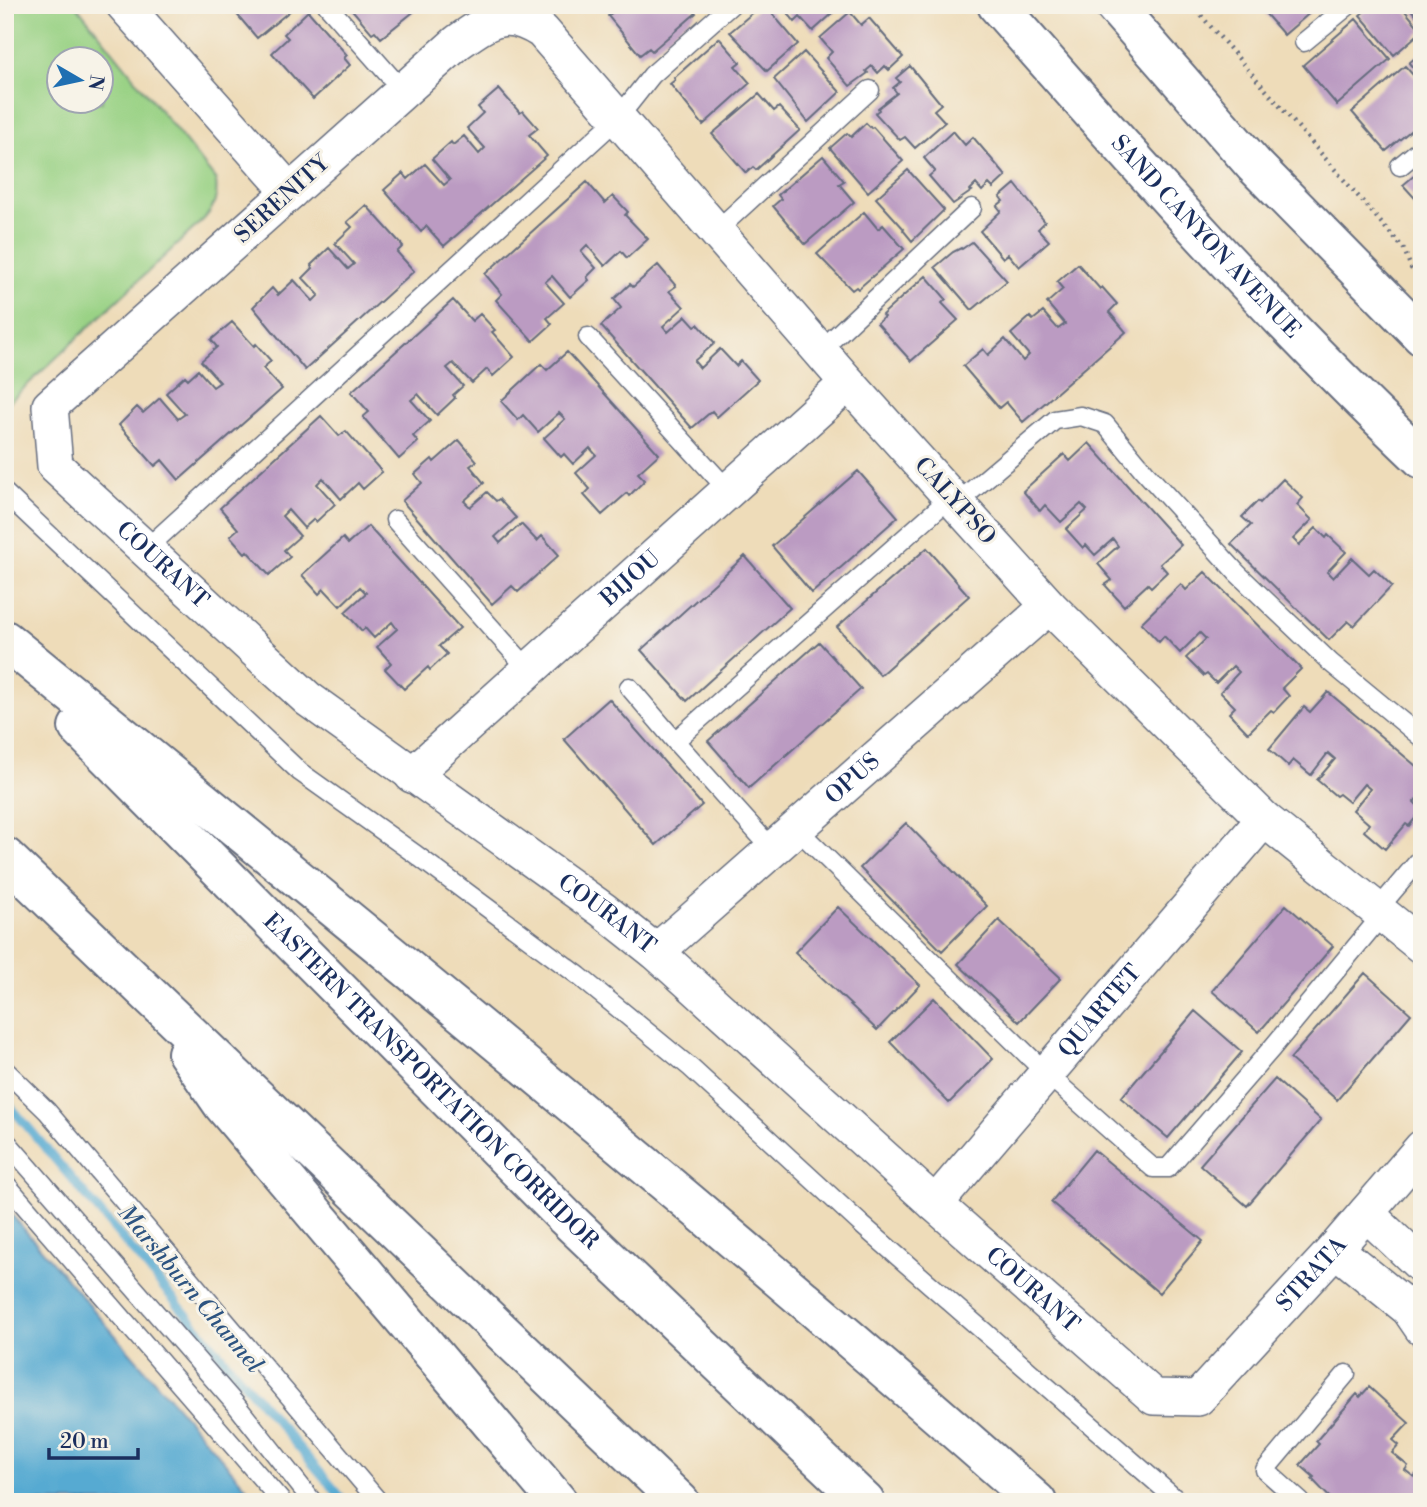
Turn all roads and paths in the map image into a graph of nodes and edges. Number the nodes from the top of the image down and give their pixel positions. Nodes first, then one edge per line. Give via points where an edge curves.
1 (124, 5) edge
2 (327, 5) edge
3 (731, 5) edge
4 (997, 5) edge
5 (1114, 5) edge
6 (1192, 5) edge
7 (1349, 5) edge
8 (514, 14) edge
9 (1304, 42) dead end
10 (870, 90) dead end
11 (403, 91) junction
12 (618, 118) junction
13 (1422, 148) edge
14 (1400, 166) dead end
15 (290, 192) junction
16 (972, 208) dead end
17 (716, 231) junction
18 (1422, 280) edge
19 (1418, 326) edge
20 (588, 337) dead end
21 (820, 351) junction
22 (848, 383) junction
23 (50, 406) joint
24 (1422, 459) edge
25 (729, 490) junction
26 (5, 494) edge
27 (954, 500) junction
28 (395, 520) dead end
29 (146, 549) junction
30 (1049, 606) junction
31 (5, 640) edge
32 (5, 654) edge
33 (529, 670) junction
34 (629, 687) dead end
35 (1422, 738) edge
36 (675, 741) junction
37 (412, 775) junction
38 (1265, 819) junction
39 (784, 838) junction
40 (5, 857) edge
41 (1422, 857) edge
42 (1380, 912) junction
43 (1422, 946) edge
44 (656, 951) junction
45 (142, 988) junction
46 (5, 1070) edge
47 (1047, 1074) junction
48 (5, 1140) edge
49 (1422, 1148) edge
50 (5, 1182) edge
51 (935, 1205) junction
52 (1366, 1213) junction
53 (1335, 1249) junction
54 (1422, 1266) edge
55 (1422, 1328) edge
56 (1346, 1374) dead end
57 (1198, 1398) joint
58 (282, 1502) edge
59 (313, 1502) edge
60 (379, 1502) edge
61 (558, 1502) edge
62 (680, 1502) edge
63 (865, 1502) edge
64 (1037, 1502) edge
65 (1179, 1502) edge
66 (1301, 1502) edge

1 - 15 street
2 - 11 lane
3 - 12 lane via 652,75
4 - 24 main road, SAND CANYON AVENUE via 1187,220 1349,391
5 - 19 main road via 1255,165
6 - 18 path via 1404,249
7 - 9 lane
8 - 11 street, SERENITY via 489,21 458,42
8 - 12 street, CALYPSO via 542,32
10 - 17 lane
11 - 15 street, SERENITY
12 - 17 street, CALYPSO
12 - 29 lane
13 - 14 lane
15 - 23 street, SERENITY
16 - 21 lane
17 - 21 street, CALYPSO
20 - 25 lane
21 - 22 street, CALYPSO
22 - 25 street, BIJOU
22 - 27 street, CALYPSO
23 - 29 street, COURANT via 55,466
25 - 33 street, BIJOU
26 - 65 lane via 300,772 568,967 681,1060
27 - 30 street, CALYPSO
27 - 35 lane via 1055,420 1080,416 1105,424 1237,573 1331,663
27 - 36 lane
28 - 33 lane
29 - 37 street, COURANT via 308,699
30 - 38 street, CALYPSO
30 - 39 street, OPUS
31 - 64 main road via 462,1012
32 - 63 main road, EASTERN TRANSPORTATION CORRIDOR via 565,1217
33 - 37 street, BIJOU
34 - 36 lane
36 - 39 lane
37 - 44 street, COURANT
38 - 42 street, CALYPSO
38 - 47 street, QUARTET
39 - 44 street, OPUS
39 - 47 lane
40 - 45 main road
41 - 42 lane
42 - 43 street, CALYPSO
42 - 47 lane via 1272,1048 1168,1168 1153,1168
44 - 51 street, COURANT
45 - 61 main road via 223,1105
45 - 62 main road
46 - 60 lane via 47,1111
47 - 51 street, QUARTET
48 - 59 lane via 237,1406
49 - 52 street, STRATA
50 - 58 lane
51 - 57 street, COURANT via 1154,1397
52 - 53 street, STRATA
52 - 54 street
53 - 55 street via 1409,1309
53 - 57 street, STRATA
56 - 66 lane via 1265,1471

